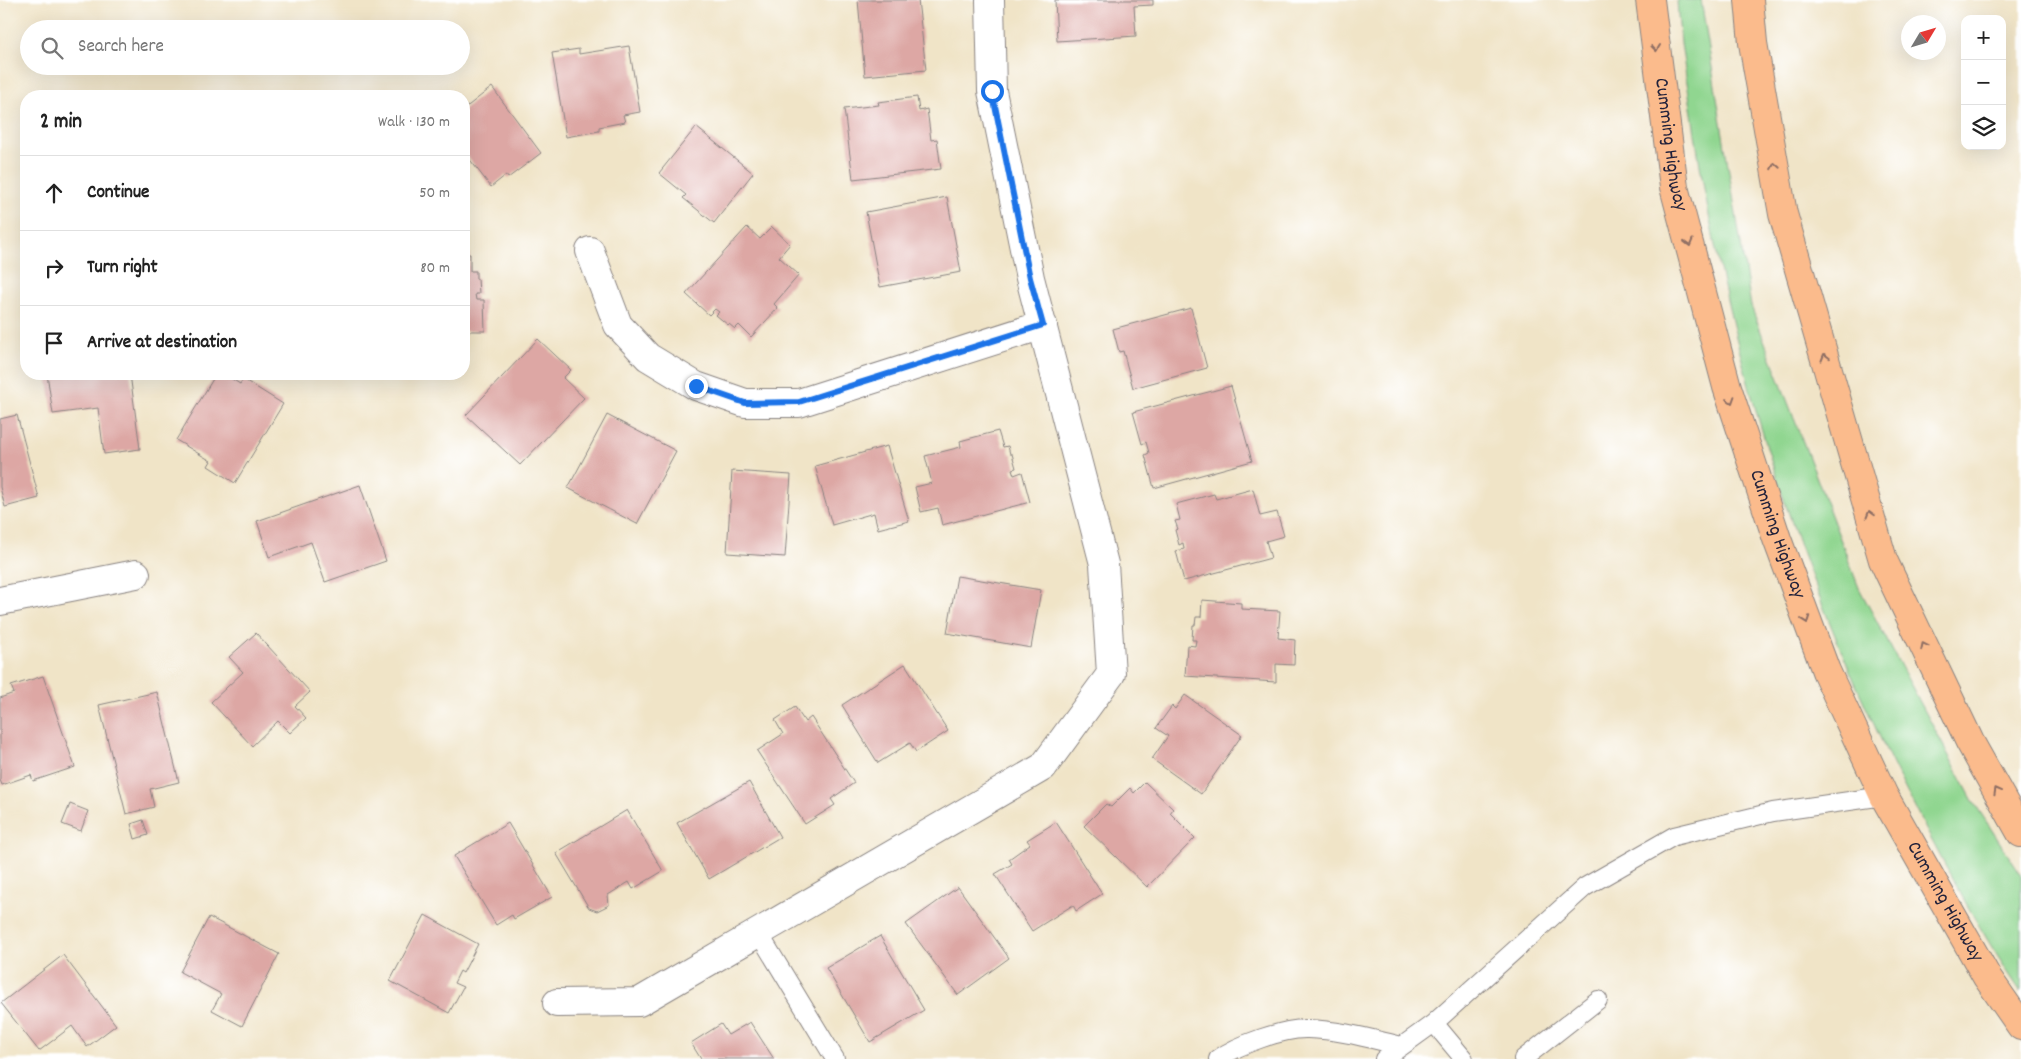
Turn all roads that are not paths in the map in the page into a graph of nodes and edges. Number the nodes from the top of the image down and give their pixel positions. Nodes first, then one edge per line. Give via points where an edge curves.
1 (990, 0) edge
2 (1650, 0) edge
3 (1749, 0) edge
4 (590, 250) dead end
5 (1043, 325) junction
6 (136, 574) dead end
7 (0, 601) edge
8 (1884, 796) junction
9 (2021, 833) edge
10 (758, 932) junction
11 (1598, 1000) dead end
12 (557, 1002) dead end
13 (1434, 1023) junction
14 (2021, 1026) edge
15 (1402, 1046) junction
16 (835, 1059) edge
17 (1218, 1059) edge
18 (1384, 1059) edge
19 (1464, 1059) edge
20 (1523, 1059) edge

1 - 5 street via 992,91 1030,278
2 -> 8 highway, Cumming Highway via 1674,187 1727,387 1777,539 1826,671
9 -> 3 highway via 1970,742 1883,560 1784,214 1753,43
4 - 5 street via 618,325 648,357 696,386 745,403 799,402
5 - 10 street via 1104,564 1111,674 1043,767
6 - 7 street
8 - 13 lane via 1773,812 1674,836 1585,887
8 - 14 highway, Cumming Highway via 1987,976
10 - 12 street via 638,1002
10 - 16 lane
11 - 20 lane
13 - 15 lane
13 - 19 lane
15 - 17 lane via 1336,1031 1305,1029 1262,1038
15 - 18 lane

